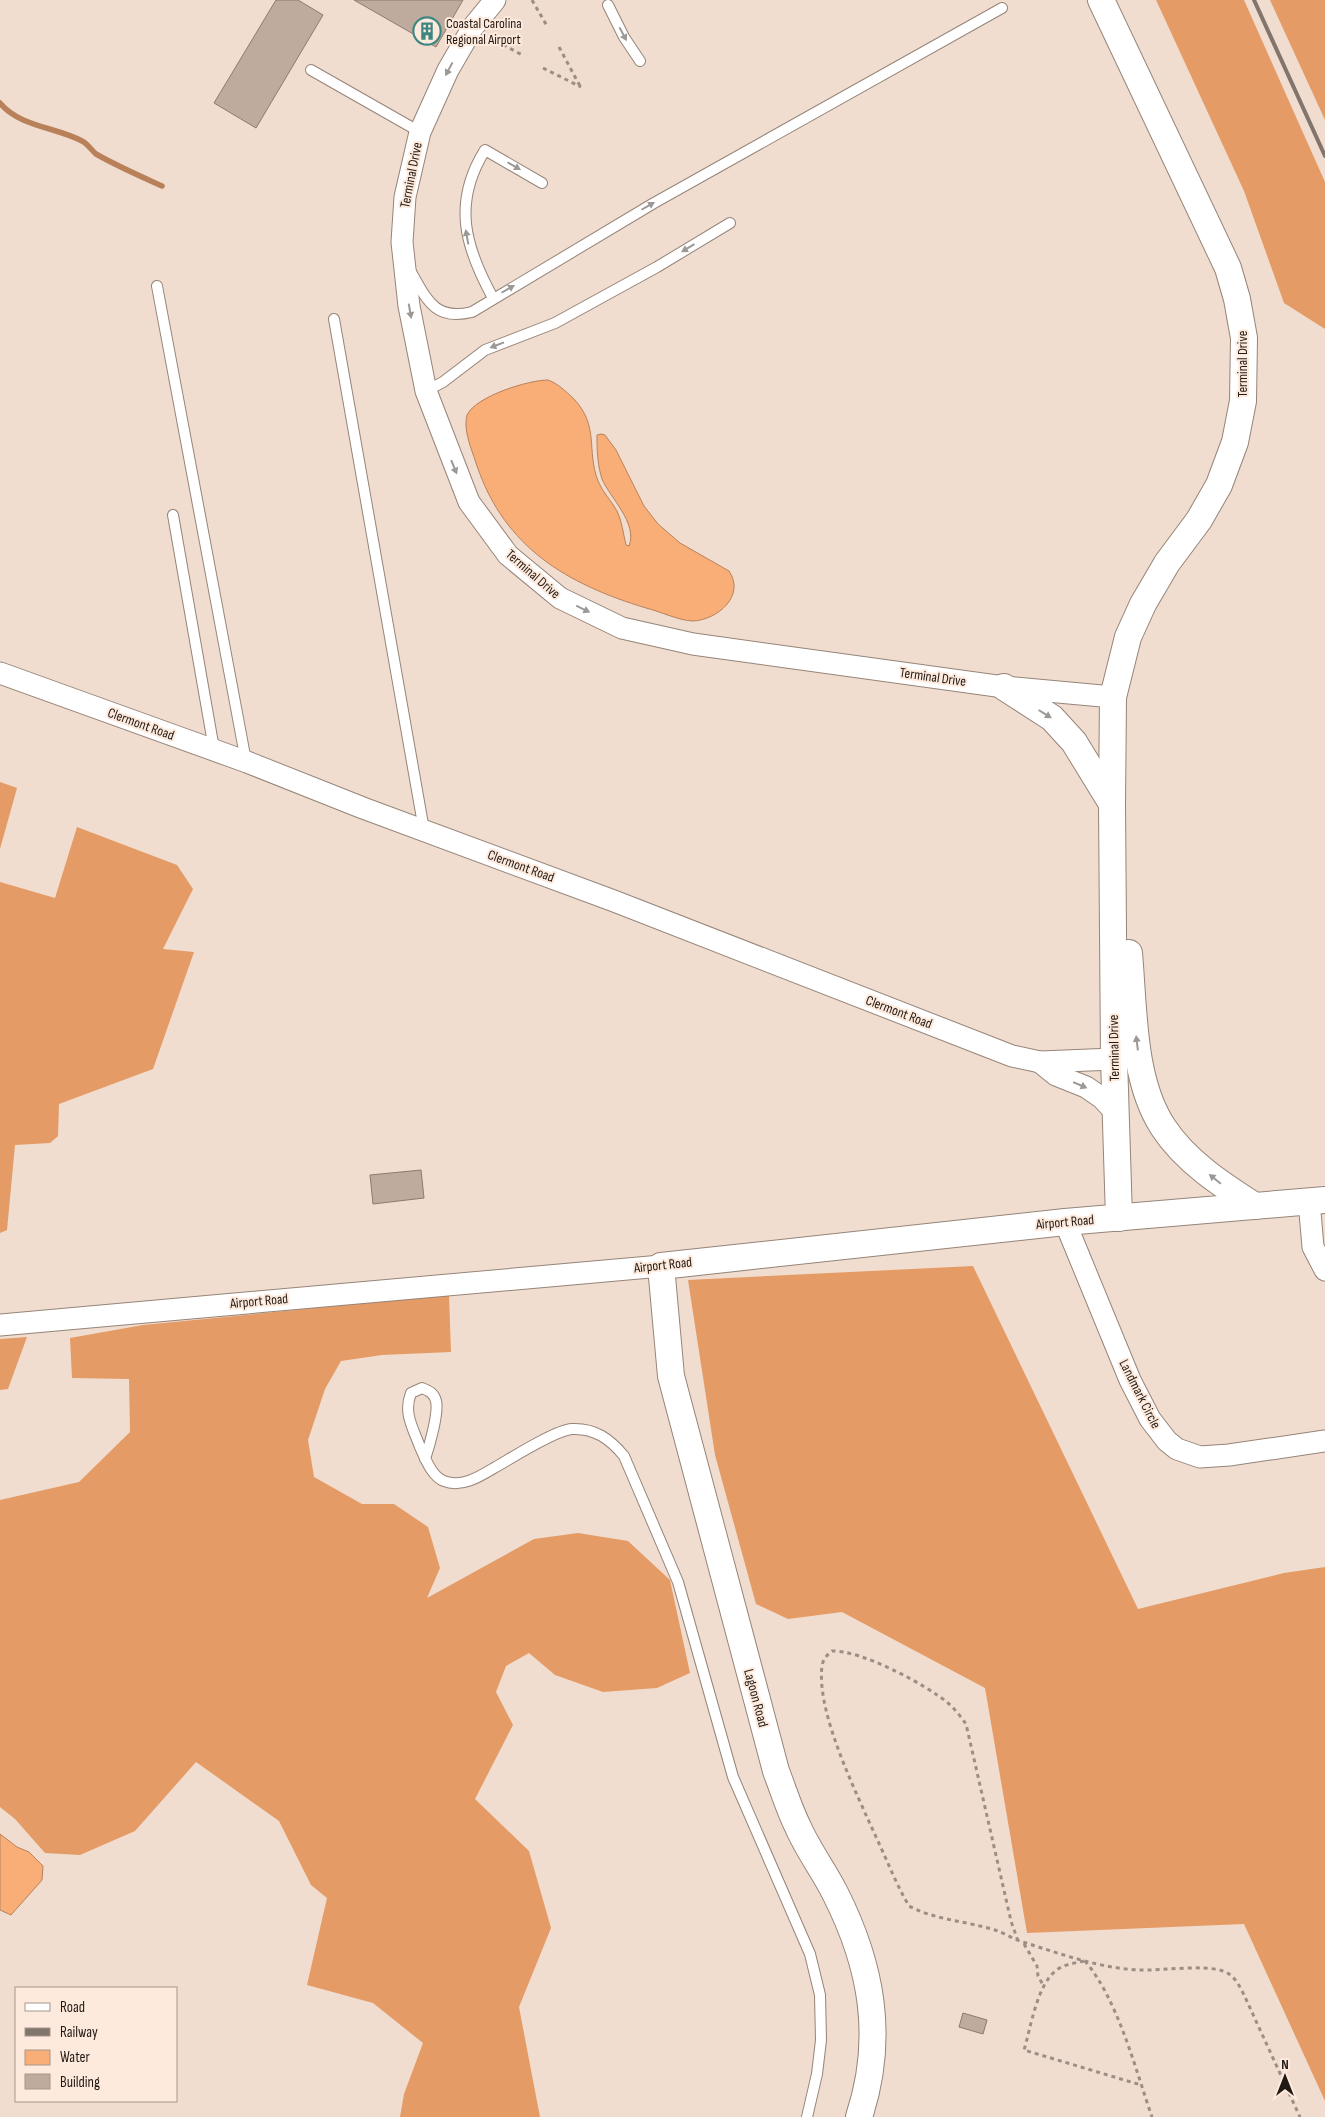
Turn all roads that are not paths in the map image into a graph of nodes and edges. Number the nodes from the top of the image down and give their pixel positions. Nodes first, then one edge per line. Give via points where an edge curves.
1 (495, 0) edge
2 (1101, 0) edge
3 (608, 5) dead end
4 (1002, 8) dead end
5 (640, 61) dead end
6 (311, 70) dead end
7 (420, 132) junction
8 (542, 183) dead end
9 (730, 223) dead end
10 (405, 262) junction
11 (157, 286) dead end
12 (493, 298) junction
13 (334, 319) dead end
14 (426, 391) junction
15 (173, 515) dead end
16 (0, 673) edge
17 (1004, 687) junction
18 (1113, 697) junction
19 (214, 750) junction
20 (246, 762) junction
21 (1112, 804) junction
22 (425, 831) junction
23 (1113, 906) junction
24 (1114, 1059) junction
25 (1040, 1062) junction
26 (1116, 1113) junction
27 (1317, 1201) edge
28 (1255, 1206) junction
29 (1119, 1218) junction
30 (1065, 1222) junction
31 (661, 1266) junction
32 (1325, 1270) edge
33 (0, 1325) edge
34 (1325, 1441) edge
35 (425, 1459) junction
36 (807, 2117) edge
37 (859, 2117) edge

1 -> 7 street, Terminal Drive via 473,28 448,70
2 - 18 street, Terminal Drive via 1228,268 1244,338 1242,401 1235,442 1219,485 1143,604 1128,637
3 -> 5 lane
12 -> 4 lane
6 - 7 lane
7 - 10 street, Terminal Drive via 405,197 402,242
12 -> 8 lane via 471,252 465,218 468,189 480,157 485,150
9 -> 14 lane via 657,268 555,323 485,350
10 - 12 lane via 426,298 443,313 459,315 472,312
10 -> 14 street, Terminal Drive via 409,306
11 - 20 lane
13 - 22 lane
14 -> 17 street, Terminal Drive via 469,502 508,555 560,598 622,628 693,644
15 - 19 lane
16 - 19 street, Clermont Road
17 - 18 street, Terminal Drive
17 -> 21 street via 1052,718 1074,742
18 - 21 street, Terminal Drive
19 - 20 street, Clermont Road
20 - 22 street, Clermont Road
21 - 23 street, Terminal Drive
22 - 25 street, Clermont Road via 1012,1056
23 - 24 street, Terminal Drive
28 -> 23 street via 1224,1186 1179,1147 1163,1127 1150,1101 1137,1040 1128,939
24 - 25 street, Clermont Road
24 - 26 street, Terminal Drive
25 -> 26 street, Clermont Road via 1056,1075 1086,1087
26 - 29 street, Terminal Drive
27 - 28 street, Airport Road
27 - 32 street via 1313,1247
28 - 29 street, Airport Road
29 - 30 street, Airport Road
30 - 31 street, Airport Road
30 - 34 street, Landmark Circle via 1130,1380 1150,1419 1166,1441 1177,1449 1200,1457
31 - 33 street, Airport Road
31 - 37 street, Lagoon Road via 671,1376 776,1771 798,1828 851,1926 867,1977 874,2038
35 - 35 lane via 406,1405 411,1393 422,1388 431,1392 436,1402 432,1438
35 - 36 lane via 443,1481 461,1483 477,1478 571,1429 596,1432 613,1443 624,1456 678,1582 733,1777 810,1954 820,1995 821,2040

